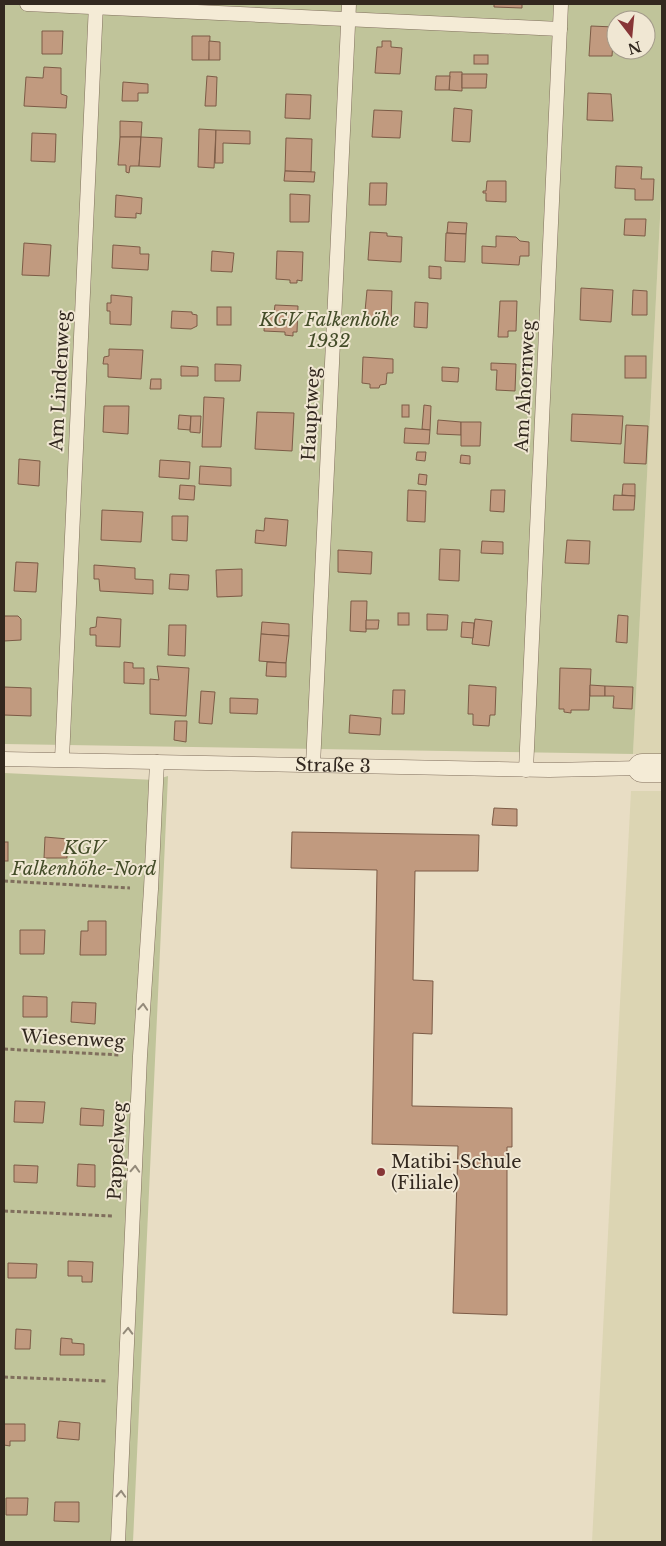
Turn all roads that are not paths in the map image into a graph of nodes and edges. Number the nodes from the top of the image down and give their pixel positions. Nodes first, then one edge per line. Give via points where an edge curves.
1 (27, 4) edge
2 (349, 4) edge
3 (561, 4) edge
4 (96, 6) edge
5 (348, 20) junction
6 (560, 29) junction
7 (4, 759) edge
8 (62, 759) junction
9 (156, 762) junction
10 (314, 765) junction
11 (652, 768) edge
12 (526, 770) junction
13 (118, 1542) edge

1 - 4 lane
2 - 5 lane, Hauptweg
3 - 6 lane, Am Ahornweg
4 - 5 lane
4 - 8 lane, Am Lindenweg
5 - 6 lane
5 - 10 lane, Hauptweg
6 - 12 lane, Am Ahornweg
7 - 8 lane, Straße 3
8 - 9 lane, Straße 3
9 - 10 lane, Straße 3
13 -> 9 lane, Pappelweg
10 - 12 lane, Straße 3
11 - 12 lane, Straße 3

